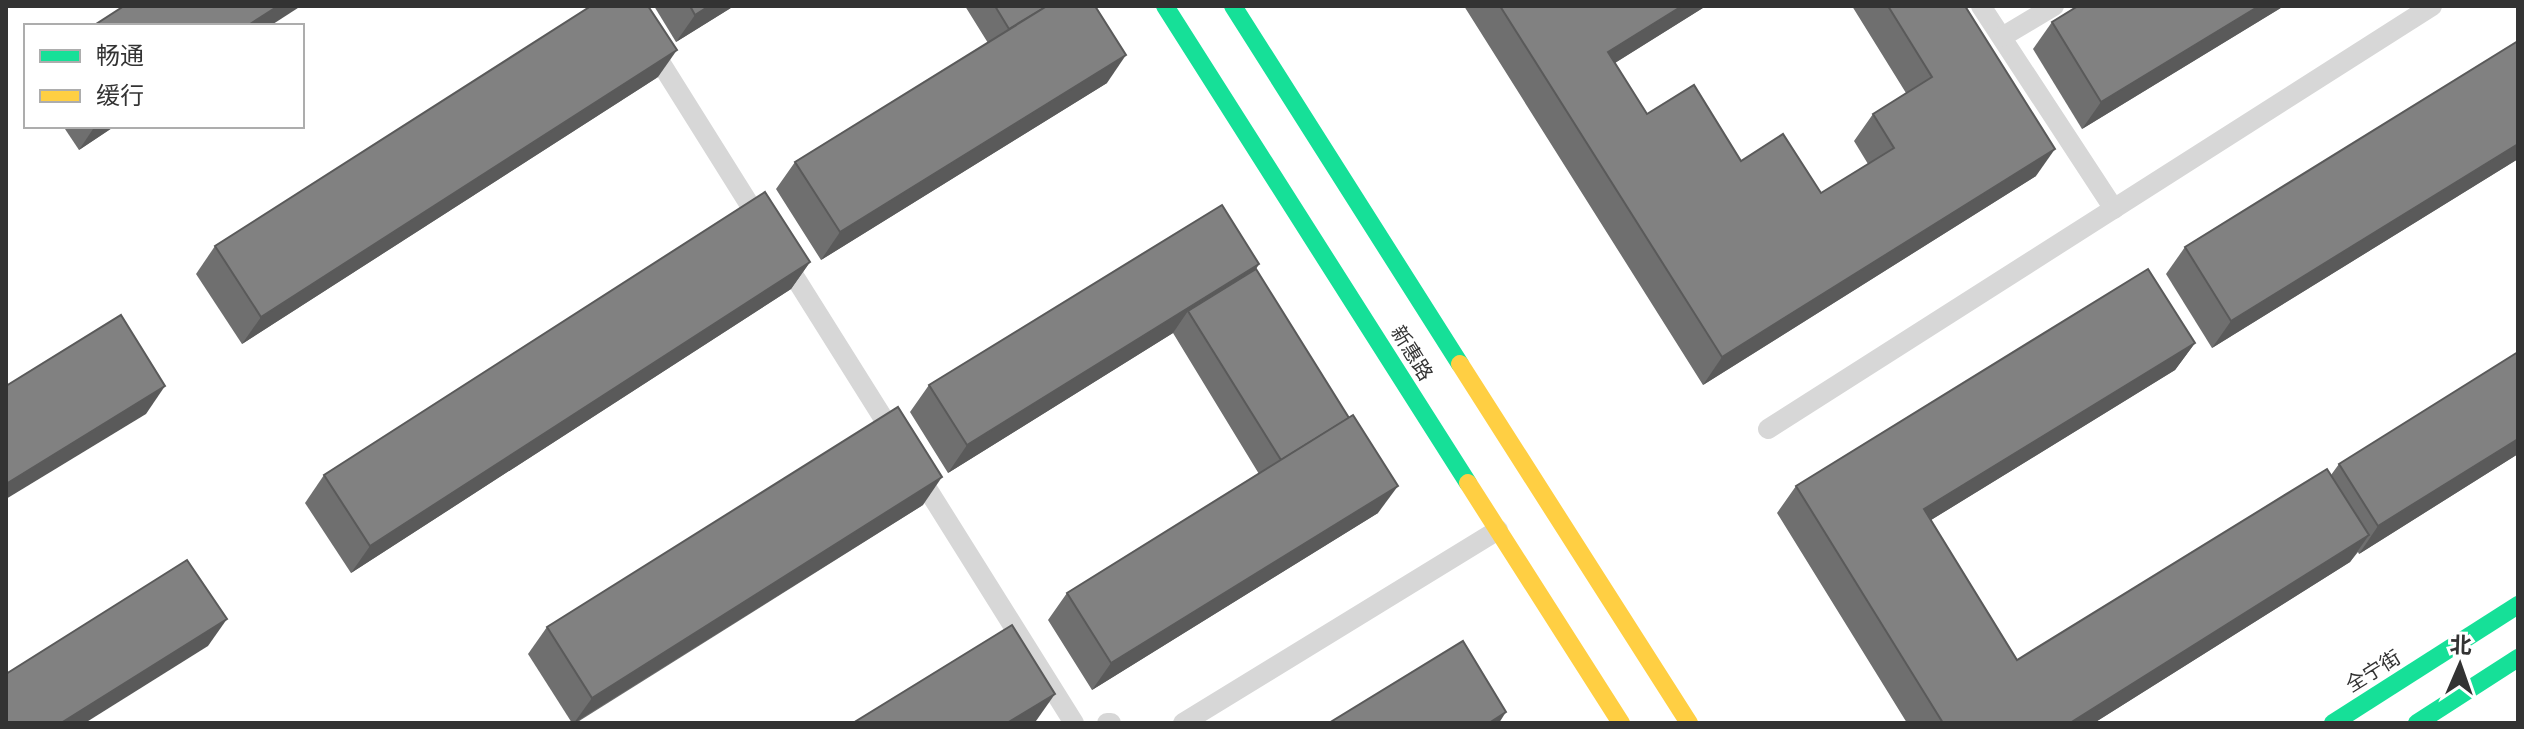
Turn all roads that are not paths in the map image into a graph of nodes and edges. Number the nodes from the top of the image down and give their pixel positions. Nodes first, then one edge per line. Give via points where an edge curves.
1 (625, 6) edge
2 (1165, 6) edge
3 (1233, 6) edge
4 (1981, 6) edge
5 (2054, 6) edge
6 (2432, 6) edge
7 (2002, 37) junction
8 (2114, 209) junction
9 (1768, 429) dead end
10 (1498, 530) junction
11 (2518, 605) edge
12 (2518, 658) edge
13 (1074, 723) edge
14 (1183, 723) edge
15 (1621, 723) edge
16 (1689, 723) edge
17 (2333, 723) edge
18 (2417, 723) edge

1 - 13 lane
2 - 10 street, 新惠路
3 - 16 street, 新惠路
4 - 7 lane
5 - 7 lane
6 - 8 lane
7 - 8 lane
8 - 9 lane
10 - 14 lane
10 - 15 street, 新惠路
11 - 17 street, 全宁街
12 - 18 street

